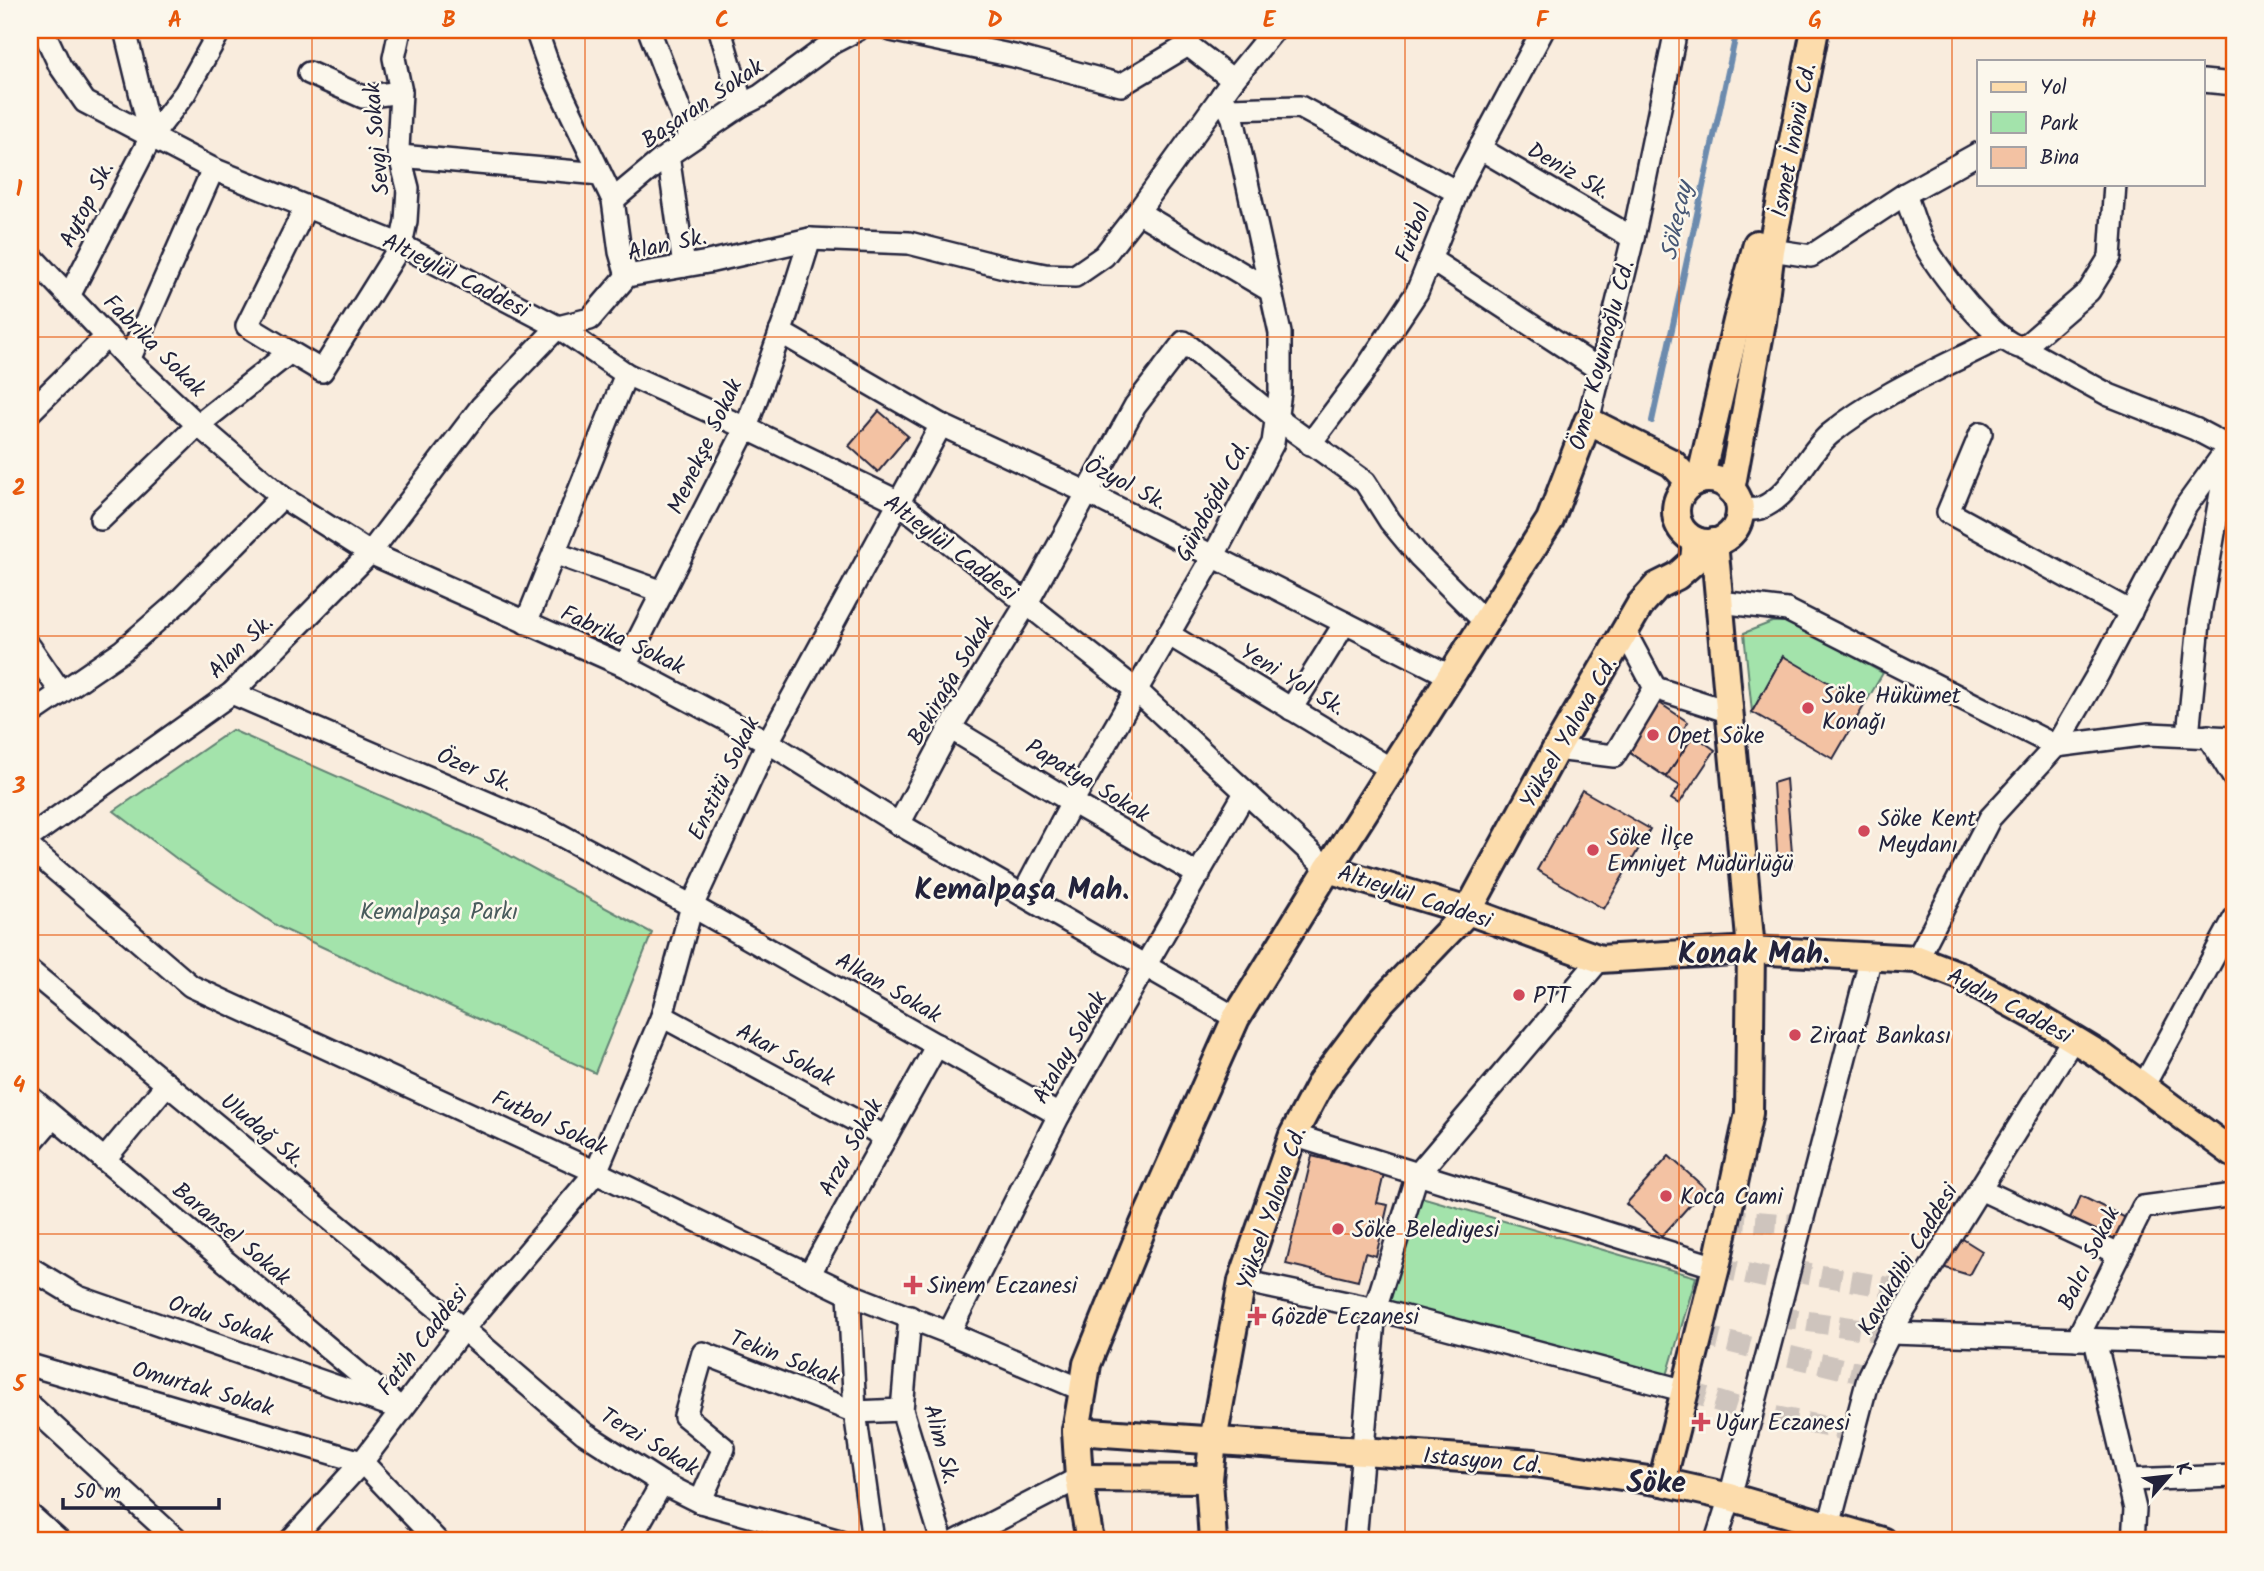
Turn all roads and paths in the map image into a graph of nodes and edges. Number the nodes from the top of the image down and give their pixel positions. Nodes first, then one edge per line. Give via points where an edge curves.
1 (43, 30) edge
2 (125, 30) edge
3 (220, 30) edge
4 (400, 30) edge
5 (536, 30) edge
6 (649, 30) edge
7 (720, 30) edge
8 (857, 30) edge
9 (891, 30) edge
10 (1274, 30) edge
11 (1543, 30) edge
12 (1676, 30) edge
13 (1802, 30) edge
14 (1815, 30) edge
15 (1186, 37) edge
16 (309, 73) dead end
17 (2204, 81) edge
18 (2234, 84) edge
19 (401, 92) junction
20 (1228, 95) junction
21 (741, 104) junction
22 (151, 136) junction
23 (691, 139) junction
24 (1479, 148) junction
25 (1977, 154) edge
26 (667, 155) junction
27 (400, 156) junction
28 (214, 169) junction
29 (600, 174) junction
30 (2115, 186) edge
31 (1457, 192) junction
32 (1905, 194) junction
33 (613, 200) junction
34 (306, 207) junction
35 (1138, 212) junction
36 (1633, 238) junction
37 (810, 239) junction
38 (401, 245) junction
39 (1763, 250) junction
40 (30, 255) edge
41 (1430, 259) junction
42 (684, 266) junction
43 (626, 276) junction
44 (1271, 291) junction
45 (69, 296) junction
46 (558, 327) junction
47 (780, 332) junction
48 (107, 337) junction
49 (2002, 337) junction
50 (2023, 348) junction
51 (290, 352) junction
52 (129, 360) junction
53 (1600, 370) junction
54 (626, 374) junction
55 (30, 412) edge
56 (1275, 417) junction
57 (1588, 421) junction
58 (198, 425) junction
59 (940, 425) junction
60 (747, 428) junction
61 (1981, 433) dead end
62 (1310, 444) junction
63 (2232, 447) edge
64 (1696, 482) junction
65 (1086, 492) junction
66 (282, 497) junction
67 (1735, 500) junction
68 (897, 501) junction
69 (101, 519) dead end
70 (1705, 541) junction
71 (370, 553) junction
72 (554, 553) junction
73 (1213, 557) junction
74 (663, 592) junction
75 (1027, 603) junction
76 (1720, 603) junction
77 (2131, 612) junction
78 (1484, 621) junction
79 (526, 623) junction
80 (1345, 623) junction
81 (1625, 632) junction
82 (1168, 634) junction
83 (30, 647) edge
84 (625, 666) junction
85 (1452, 677) junction
86 (1655, 688) junction
87 (1136, 690) junction
88 (61, 692) junction
89 (232, 693) junction
90 (1292, 709) junction
91 (1730, 712) junction
92 (30, 713) edge
93 (950, 728) junction
94 (2198, 736) junction
95 (2234, 738) edge
96 (768, 742) junction
97 (2056, 746) junction
98 (1556, 749) junction
99 (1391, 769) junction
100 (2234, 778) edge
101 (1245, 793) junction
102 (1072, 802) junction
103 (899, 824) junction
104 (30, 837) edge
105 (30, 848) edge
106 (1328, 869) junction
107 (1199, 875) junction
108 (1023, 895) junction
109 (692, 906) junction
110 (1468, 911) junction
111 (2234, 919) edge
112 (1751, 950) junction
113 (1871, 957) junction
114 (1600, 959) junction
115 (1917, 959) junction
116 (1146, 967) junction
117 (30, 971) edge
118 (662, 1016) junction
119 (1236, 1018) junction
120 (2073, 1039) junction
121 (937, 1045) junction
122 (167, 1084) junction
123 (2144, 1085) junction
124 (30, 1097) edge
125 (1059, 1115) junction
126 (53, 1117) junction
127 (1293, 1135) junction
128 (886, 1138) junction
129 (30, 1144) edge
130 (2234, 1154) edge
131 (104, 1160) junction
132 (596, 1172) junction
133 (1417, 1175) junction
134 (1980, 1189) junction
135 (2234, 1195) edge
136 (2119, 1254) junction
137 (1716, 1267) junction
138 (31, 1272) edge
139 (809, 1275) junction
140 (1242, 1281) junction
141 (849, 1294) junction
142 (1375, 1310) junction
143 (910, 1317) junction
144 (463, 1329) junction
145 (949, 1333) junction
146 (1890, 1333) junction
147 (2086, 1340) junction
148 (2234, 1344) edge
149 (30, 1365) edge
150 (1083, 1390) junction
151 (1686, 1391) junction
152 (30, 1405) edge
153 (401, 1409) junction
154 (902, 1410) junction
155 (855, 1412) junction
156 (1076, 1431) junction
157 (1213, 1441) junction
158 (1363, 1450) junction
159 (362, 1462) junction
160 (2234, 1476) edge
161 (1079, 1478) junction
162 (1209, 1479) junction
163 (2128, 1480) junction
164 (1662, 1482) junction
165 (662, 1483) junction
166 (1730, 1497) junction
167 (700, 1502) junction
168 (30, 1516) edge
169 (1827, 1533) edge
170 (984, 1534) edge
171 (59, 1541) edge
172 (178, 1541) edge
173 (291, 1541) edge
174 (437, 1541) edge
175 (629, 1541) edge
176 (840, 1541) edge
177 (873, 1541) edge
178 (942, 1541) edge
179 (957, 1541) edge
180 (1090, 1541) edge
181 (1213, 1541) edge
182 (1355, 1541) edge
183 (1716, 1541) edge
184 (1882, 1541) edge
185 (2133, 1541) edge

1 - 22 street, Altıeylül Caddesi via 85,102
2 - 22 street
3 - 22 street, Aytop Sk. via 185,93
4 - 19 street, Sevgi Sokak via 394,58
5 - 29 street
6 - 23 street
7 - 21 street
8 - 21 street, Başaran Sokak
9 - 15 street via 1121,85
10 - 20 street
11 - 24 street, Futbol
12 - 36 street, Ömer Koyunoğlu Cd.
13 - 39 main road
14 - 39 main road, İsmet İnönü Cd.
15 - 20 street
16 - 19 street via 363,97
17 - 18 street
19 - 27 street, Sevgi Sokak
20 - 31 street via 1300,107
20 - 35 street, Alan Sk.
20 - 44 street, Gündoğdu Cd.
21 - 23 street, Başaran Sokak
22 - 28 street, Altıeylül Caddesi
22 - 45 street, Aytop Sk.
23 - 26 street, Başaran Sokak
24 - 31 street, Futbol
24 - 36 street, Deniz Sk.
25 - 32 street
26 - 33 street, Başaran Sokak
26 - 42 street
27 - 29 street
27 - 38 street, Sevgi Sokak via 408,188
28 - 34 street, Altıeylül Caddesi
28 - 52 street
29 - 33 street
30 - 50 street via 2110,257 2089,291
31 - 41 street, Futbol
32 - 39 street via 1811,256
32 - 49 street via 1924,244 1986,325
33 - 43 street
34 - 38 street, Altıeylül Caddesi
34 - 51 street via 247,326
35 - 37 street, Alan Sk. via 1104,256 1075,276 1004,267 909,243
35 - 44 street
36 - 53 street, Ömer Koyunoğlu Cd.
37 - 42 street, Alan Sk.
37 - 47 street, Menekşe Sokak
38 - 46 street, Altıeylül Caddesi
38 - 51 street via 322,371
39 - 64 main road via 1737,321
39 - 67 main road via 1762,322
40 - 45 street, Fabrika Sokak
41 - 53 street
41 - 62 street, Futbol via 1417,292
42 - 43 street, Alan Sk.
43 - 46 street, Alan Sk. via 590,319
44 - 56 street, Gündoğdu Cd. via 1280,333 1280,392
45 - 48 street, Fabrika Sokak
46 - 54 street, Altıeylül Caddesi
46 - 71 street, Alan Sk. via 481,407
47 - 59 street, Özyol Sk.
47 - 60 street, Menekşe Sokak
48 - 52 street, Fabrika Sokak
48 - 55 street
49 - 50 street
49 - 67 street via 1883,397 1828,436 1772,502 1758,509
50 - 63 street via 2109,396
51 - 58 street
52 - 58 street, Fabrika Sokak
53 - 57 street, Ömer Koyunoğlu Cd.
54 - 60 street, Altıeylül Caddesi
54 - 72 street
56 - 62 street
56 - 65 street, Bekirağa Sokak via 1184,342 1135,407
56 - 73 street, Gündoğdu Cd. via 1273,443
57 - 64 main road via 1672,463
57 - 78 main road, Ömer Koyunoğlu Cd. via 1550,520
58 - 66 street, Fabrika Sokak
58 - 69 street
59 - 65 street, Özyol Sk.
59 - 68 street, Enstitü Sokak
60 - 68 street, Altıeylül Caddesi
60 - 74 street, Menekşe Sokak
61 - 77 street via 1948,512
62 - 78 street via 1365,482 1419,556
63 - 77 street via 2186,506
63 - 94 street via 2200,613
64 - 67 main road via 1717,480
64 - 70 main road via 1684,490 1676,508 1681,528
65 - 73 street, Özyol Sk.
65 - 75 street, Bekirağa Sokak
66 - 71 street, Fabrika Sokak
66 - 88 street via 176,604 122,651
67 - 70 main road via 1738,521 1733,531 1725,538
68 - 75 street, Altıeylül Caddesi
68 - 96 street, Enstitü Sokak
70 - 76 main road
70 - 81 main road, Yüksel Yalova Cd. via 1694,561 1657,586 1640,605
71 - 79 street, Fabrika Sokak
71 - 89 street, Alan Sk.
72 - 74 street
72 - 79 street
73 - 80 street, Özyol Sk.
73 - 82 street, Gündoğdu Cd.
74 - 84 street, Menekşe Sokak
75 - 87 street, Altıeylül Caddesi
75 - 93 street, Bekirağa Sokak
76 - 91 main road
76 - 97 street via 1787,610
77 - 97 street
78 - 85 main road, Ömer Koyunoğlu Cd.
79 - 84 street, Fabrika Sokak
80 - 85 street, Özyol Sk.
80 - 90 street
81 - 86 street
81 - 98 main road, Yüksel Yalova Cd.
82 - 87 street, Gündoğdu Cd.
82 - 90 street, Yeni Yol Sk.
83 - 88 street
84 - 96 street, Fabrika Sokak
85 - 99 main road, Ömer Koyunoğlu Cd.
86 - 91 street
86 - 98 street via 1614,756
87 - 101 street, Altıeylül Caddesi
87 - 102 street, Gündoğdu Cd.
88 - 92 street
89 - 104 street, Alan Sk.
89 - 109 street, Özer Sk. via 551,830
90 - 99 street, Yeni Yol Sk.
91 - 112 main road
93 - 102 street, Papatya Sokak
93 - 103 street, Bekirağa Sokak
94 - 95 street
94 - 97 street via 2149,734
94 - 100 street
96 - 103 street, Fabrika Sokak
96 - 109 street, Enstitü Sokak
97 - 115 street via 1990,818
98 - 110 main road, Yüksel Yalova Cd.
99 - 106 main road, Ömer Koyunoğlu Cd.
101 - 106 street, Altıeylül Caddesi
101 - 107 street, Atalay Sokak
102 - 107 street, Papatya Sokak
102 - 108 street, Gündoğdu Cd.
103 - 108 street, Fabrika Sokak
105 - 132 street, Futbol Sokak via 191,986
106 - 110 main road, Altıeylül Caddesi
106 - 119 main road, Ömer Koyunoğlu Cd.
107 - 116 street, Atalay Sokak
108 - 116 street, Fabrika Sokak
109 - 118 street, Enstitü Sokak
109 - 121 street, Alkan Sokak
110 - 114 main road, Altıeylül Caddesi
110 - 127 main road, Yüksel Yalova Cd. via 1381,1002 1321,1082
111 - 123 street
112 - 113 main road, Aydın Caddesi
112 - 114 main road, Altıeylül Caddesi
112 - 137 main road via 1749,1113
113 - 115 main road, Aydın Caddesi
113 - 166 street
114 - 133 street
115 - 120 main road, Aydın Caddesi via 1961,976
116 - 119 street, Fabrika Sokak
116 - 125 street, Atalay Sokak
117 - 122 street, Uludağ Sk.
118 - 128 street, Akar Sokak
118 - 132 street, Enstitü Sokak
119 - 150 main road, Ömer Koyunoğlu Cd. via 1144,1224 1087,1364
120 - 123 main road, Aydın Caddesi
120 - 134 street, Kavakdibi Caddesi
121 - 125 street, Alkan Sokak
121 - 128 street, Arzu Sokak
122 - 131 street
122 - 144 street, Uludağ Sk.
123 - 130 main road, Aydın Caddesi
124 - 126 street, Baransel Sokak
125 - 145 street, Atalay Sokak
126 - 129 street
126 - 131 street, Baransel Sokak
127 - 133 street
127 - 140 main road, Yüksel Yalova Cd.
128 - 139 street, Arzu Sokak
131 - 153 street, Baransel Sokak
132 - 139 street, Futbol Sokak
132 - 144 street, Fatih Caddesi
133 - 137 street
133 - 142 street
134 - 136 street
134 - 146 street, Kavakdibi Caddesi
135 - 136 street, Balcı Sokak via 2143,1207
136 - 147 street, Balcı Sokak
137 - 151 main road
138 - 153 street, Ordu Sokak via 78,1297
139 - 141 street, Futbol Sokak
140 - 142 street
140 - 157 main road, Yüksel Yalova Cd.
141 - 143 street, Futbol Sokak
141 - 155 street
142 - 151 street
142 - 158 street
143 - 145 street, Futbol Sokak
143 - 154 street, Alim Sk.
144 - 153 street, Fatih Caddesi
144 - 165 street, Terzi Sokak via 584,1433
145 - 150 street, Futbol Sokak
146 - 147 street
146 - 169 street, Kavakdibi Caddesi via 1869,1375
147 - 148 street
147 - 163 street
149 - 159 street, Omurtak Sokak
150 - 156 main road, Ömer Koyunoğlu Cd.
151 - 164 main road
152 - 172 street
153 - 159 street, Fatih Caddesi
154 - 155 street
154 - 178 street, Alim Sk.
155 - 167 street, Tekin Sokak via 702,1353 685,1416 724,1448
155 - 177 street
156 - 157 main road, Istasyon Cd.
156 - 161 main road, Ömer Koyunoğlu Cd.
157 - 158 main road, Istasyon Cd.
157 - 162 main road, Yüksel Yalova Cd.
158 - 164 main road, Istasyon Cd. via 1534,1463
158 - 182 street
159 - 173 street, Fatih Caddesi
159 - 174 street
160 - 163 street
161 - 162 main road
161 - 170 street
161 - 180 main road, Ömer Koyunoğlu Cd.
162 - 181 main road, Yüksel Yalova Cd.
163 - 185 street via 2135,1509
164 - 166 main road, Istasyon Cd.
165 - 167 street, Terzi Sokak
165 - 175 street
166 - 169 main road, Istasyon Cd.
166 - 183 street
167 - 176 street, Terzi Sokak
168 - 171 street
169 - 184 main road, Istasyon Cd.
170 - 179 street

